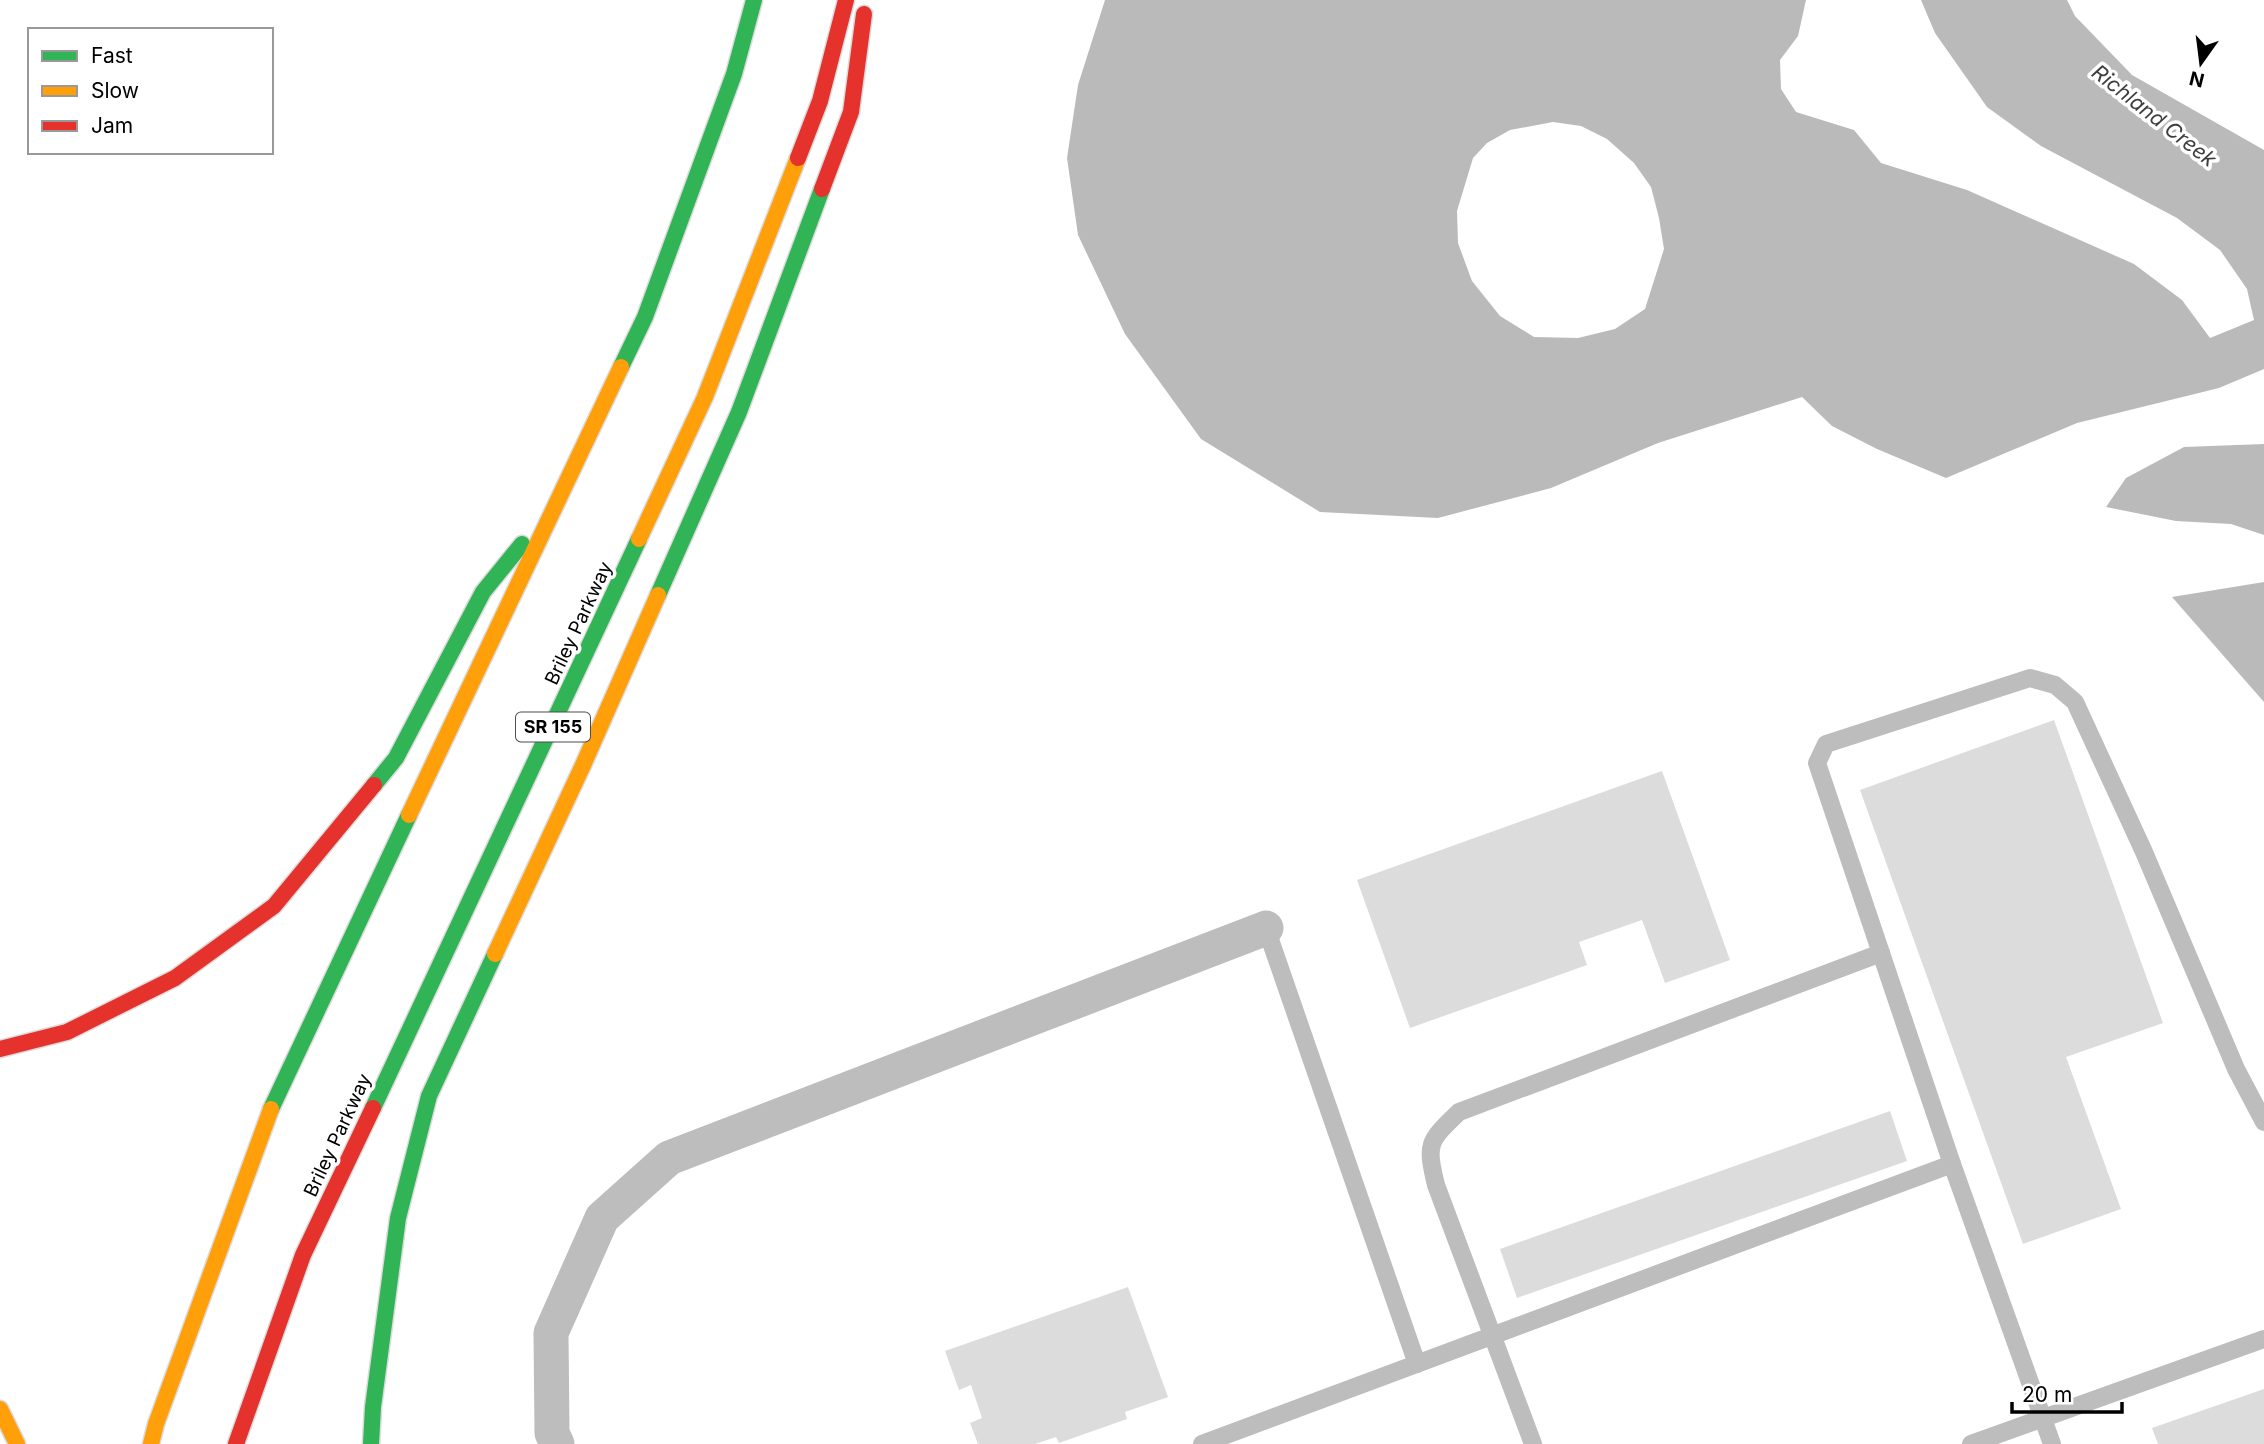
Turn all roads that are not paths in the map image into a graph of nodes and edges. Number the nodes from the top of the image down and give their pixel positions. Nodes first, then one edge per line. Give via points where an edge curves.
1 (754, 0) edge
2 (846, 0) edge
3 (866, 0) edge
4 (566, 487) junction
5 (1266, 928) joint
6 (1881, 953) junction
7 (0, 1049) edge
8 (2264, 1122) edge
9 (1952, 1164) junction
10 (1493, 1336) junction
11 (2264, 1339) edge
12 (1417, 1364) junction
13 (0, 1409) edge
14 (2043, 1417) junction
15 (17, 1444) edge
16 (151, 1444) edge
17 (236, 1444) edge
18 (371, 1444) edge
19 (557, 1444) edge
20 (1202, 1444) edge
21 (1533, 1444) edge
22 (1971, 1444) edge
23 (2052, 1444) edge

1 - 4 highway via 734,75 645,317
2 - 17 highway, Briley Parkway / SR 155 via 820,101 705,397 303,1255
3 - 18 highway via 851,113 739,412 584,763 429,1096 398,1218
4 - 7 highway via 484,593 396,758 274,906 175,978 67,1032
4 - 16 highway via 271,1108
5 - 12 lane
5 - 19 street via 669,1158 602,1218 551,1333 552,1433
6 - 8 lane via 1818,763 1826,744 2030,678 2055,685 2075,702 2236,1069
6 - 9 lane
6 - 10 lane via 1459,1112 1435,1135 1429,1153 1436,1185
9 - 10 lane
9 - 14 lane
10 - 12 lane
10 - 21 lane
11 - 14 lane
12 - 20 lane
13 - 15 highway
14 - 22 lane
14 - 23 lane

